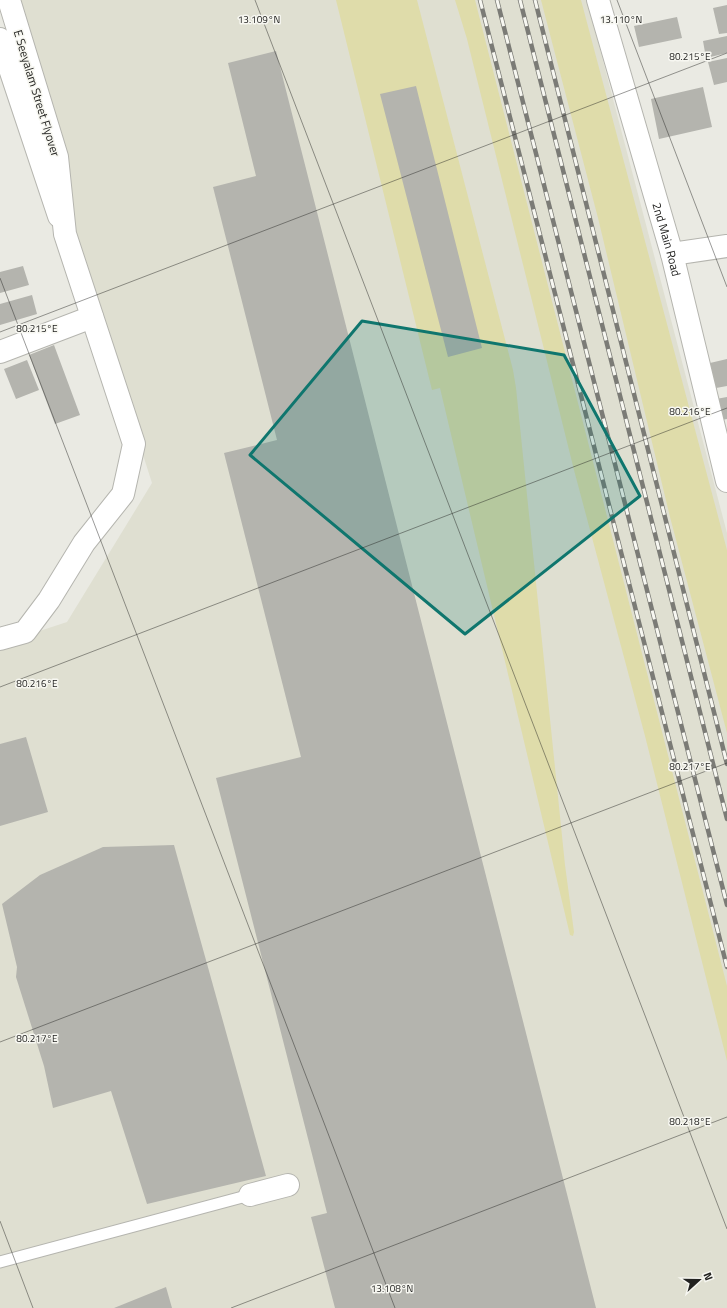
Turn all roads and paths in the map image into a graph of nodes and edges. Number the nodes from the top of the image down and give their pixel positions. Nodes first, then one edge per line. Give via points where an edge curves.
1 (9, 0) edge
2 (598, 0) edge
3 (0, 40) edge
4 (65, 234) junction
5 (727, 246) edge
6 (672, 254) junction
7 (92, 317) junction
8 (0, 352) edge
9 (727, 482) edge
10 (0, 639) edge
11 (288, 1185) dead end
12 (250, 1195) joint
13 (0, 1262) edge

1 - 4 street, E Seeyalam Street Flyover via 57,157
2 - 6 street, 2nd Main Road
3 - 4 street
4 - 7 street
5 - 6 street
6 - 9 street, 2nd Main Road
7 - 8 street
7 - 10 street via 134,444 123,494 84,543 49,600 25,632
11 - 12 street
12 - 13 lane

